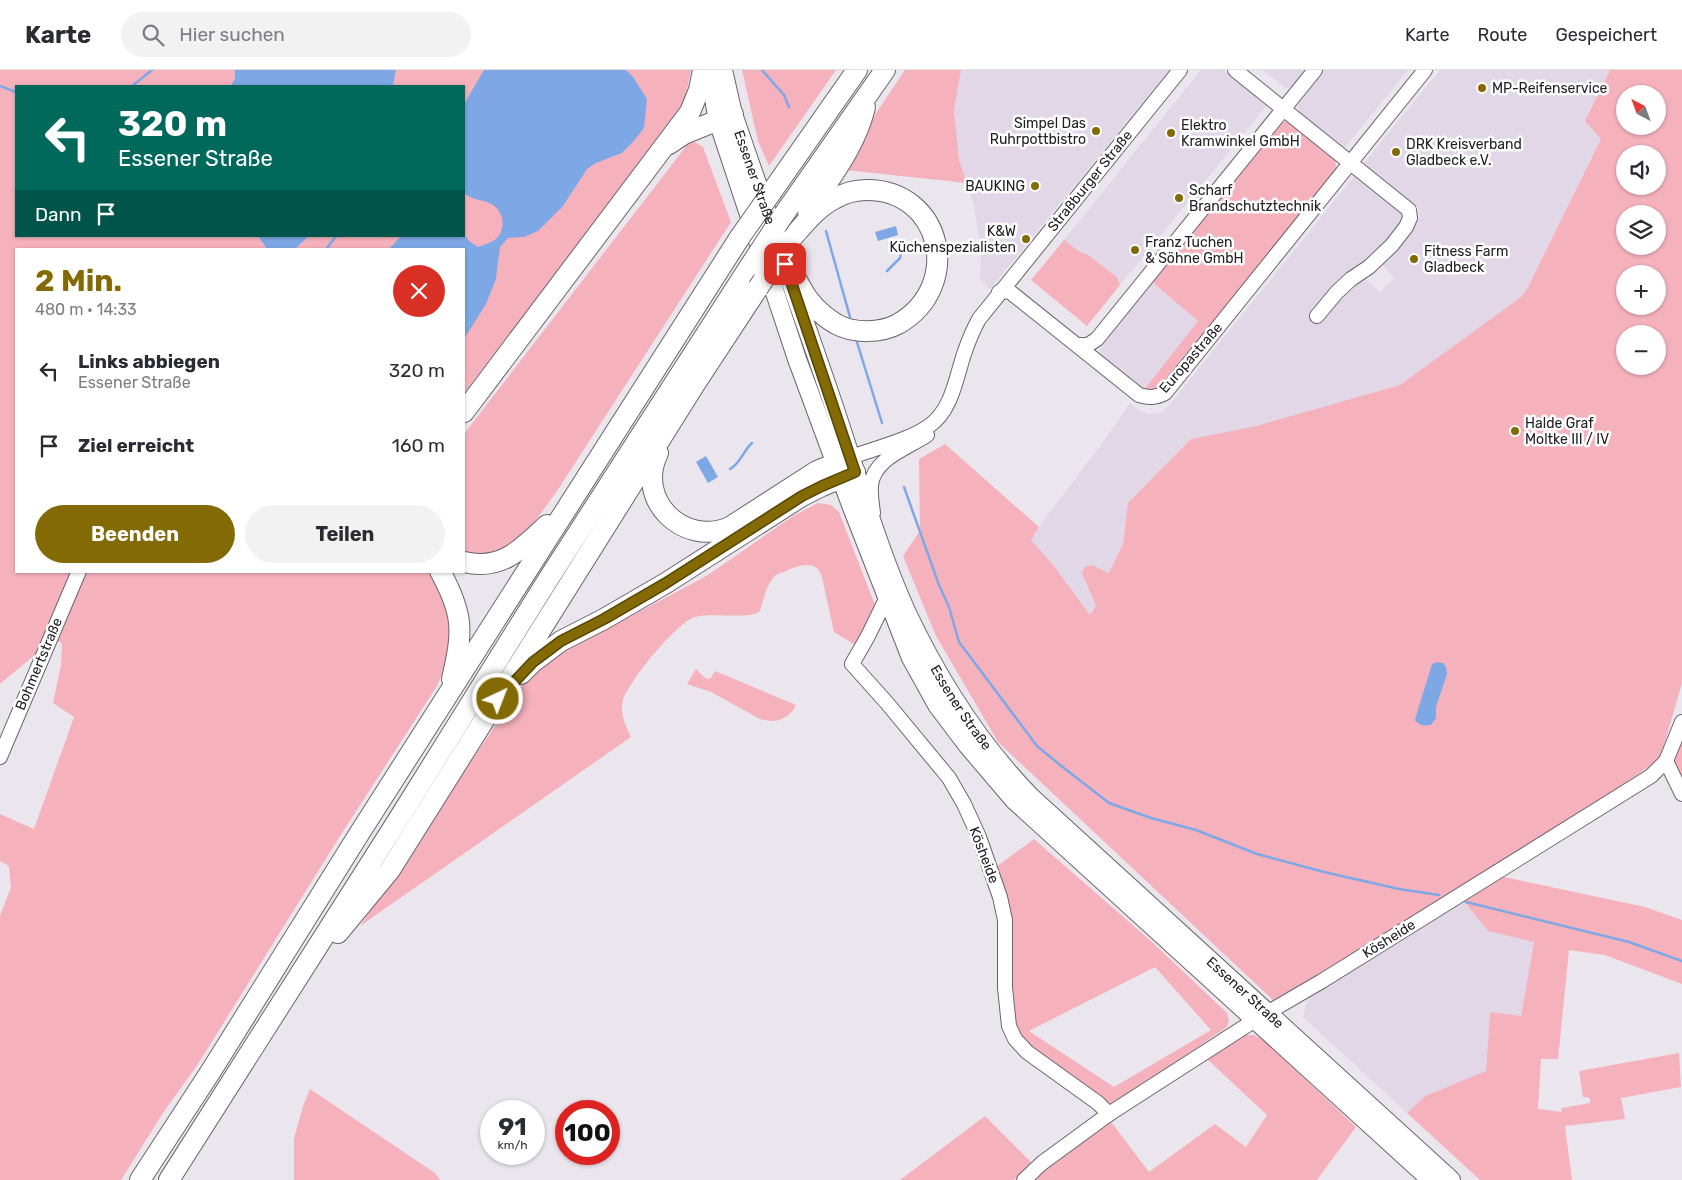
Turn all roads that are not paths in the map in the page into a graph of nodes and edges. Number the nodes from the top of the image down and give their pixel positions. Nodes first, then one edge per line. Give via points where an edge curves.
1 (703, 70) edge
2 (709, 70) edge
3 (724, 70) edge
4 (857, 70) edge
5 (885, 70) edge
6 (1180, 70) edge
7 (1235, 70) edge
8 (1315, 70) edge
9 (1425, 70) edge
10 (868, 93) junction
11 (1283, 109) junction
12 (690, 112) junction
13 (722, 115) junction
14 (665, 147) junction
15 (1351, 162) junction
16 (790, 240) junction
17 (785, 264) junction
18 (999, 292) junction
19 (1317, 316) dead end
20 (1076, 345) junction
21 (957, 377) junction
22 (694, 384) junction
23 (465, 411) edge
24 (889, 457) junction
25 (846, 468) junction
26 (570, 503) junction
27 (875, 529) junction
28 (465, 562) edge
29 (77, 573) edge
30 (441, 573) edge
31 (887, 597) junction
32 (448, 697) junction
33 (498, 699) junction
34 (1682, 722) edge
35 (0, 757) edge
36 (1666, 761) junction
37 (1682, 794) edge
38 (297, 979) junction
39 (1261, 1016) junction
40 (1109, 1114) junction
41 (140, 1180) edge
42 (169, 1180) edge
43 (1024, 1180) edge
44 (1431, 1180) edge
45 (1451, 1180) edge

1 - 12 highway
2 - 13 main road, Essener Straße
3 - 13 main road, Essener Straße
4 - 26 highway, bridge via 740,237
5 - 10 highway
6 - 18 street, Straßburger Straße
7 - 11 street
8 - 11 street
9 - 15 street, Europastraße
10 - 16 highway via 851,146
10 - 38 highway, bridge via 750,266
11 - 15 street
11 - 20 street via 1097,339 1088,345
12 - 13 highway via 698,109
12 - 14 highway
13 - 14 highway
13 - 17 main road, Essener Straße
13 - 25 main road, Essener Straße via 791,340
14 - 23 highway
15 - 19 street via 1409,210 1410,218 1392,245 1351,279
15 - 20 street, Europastraße via 1165,393 1146,398 1139,395
16 - 17 highway via 816,212 847,192 860,190 894,194 910,204 930,227 938,258 936,280 927,298 907,319 892,327 860,331 838,325 815,308
16 - 22 highway, bridge
17 - 25 main road, Essener Straße
18 - 20 street, Europastraße via 1009,291
18 - 21 street via 979,318
21 - 24 street via 954,401 944,420 933,432
21 - 25 street via 942,413 930,425
22 - 25 highway via 694,392 660,449 652,469 656,498 678,524 698,531 718,531 796,483
22 - 33 highway
24 - 25 street
24 - 27 street via 878,468 871,484
25 - 27 main road, Essener Straße
25 - 31 main road, Essener Straße
25 - 33 highway via 666,583 561,641 533,662
26 - 28 highway via 506,559 490,564
26 - 32 highway
27 - 39 main road, Essener Straße via 902,601 925,648 951,695 999,763
29 - 35 street, Bohmertstraße
30 - 32 highway via 452,592 461,633
31 - 39 main road, Essener Straße via 911,658 937,705 1014,800 1216,983
31 - 40 street, Kösheide via 852,664 949,778 979,837 1005,920 1008,1026 1015,1039 1027,1052
32 - 41 highway
33 - 38 highway via 390,870
34 - 36 street
36 - 37 street
36 - 39 street, Kösheide via 1634,787 1322,982
38 - 42 highway
39 - 40 street, Kösheide
39 - 44 main road, Essener Straße
39 - 45 main road, Essener Straße
40 - 43 street, Kösheide

